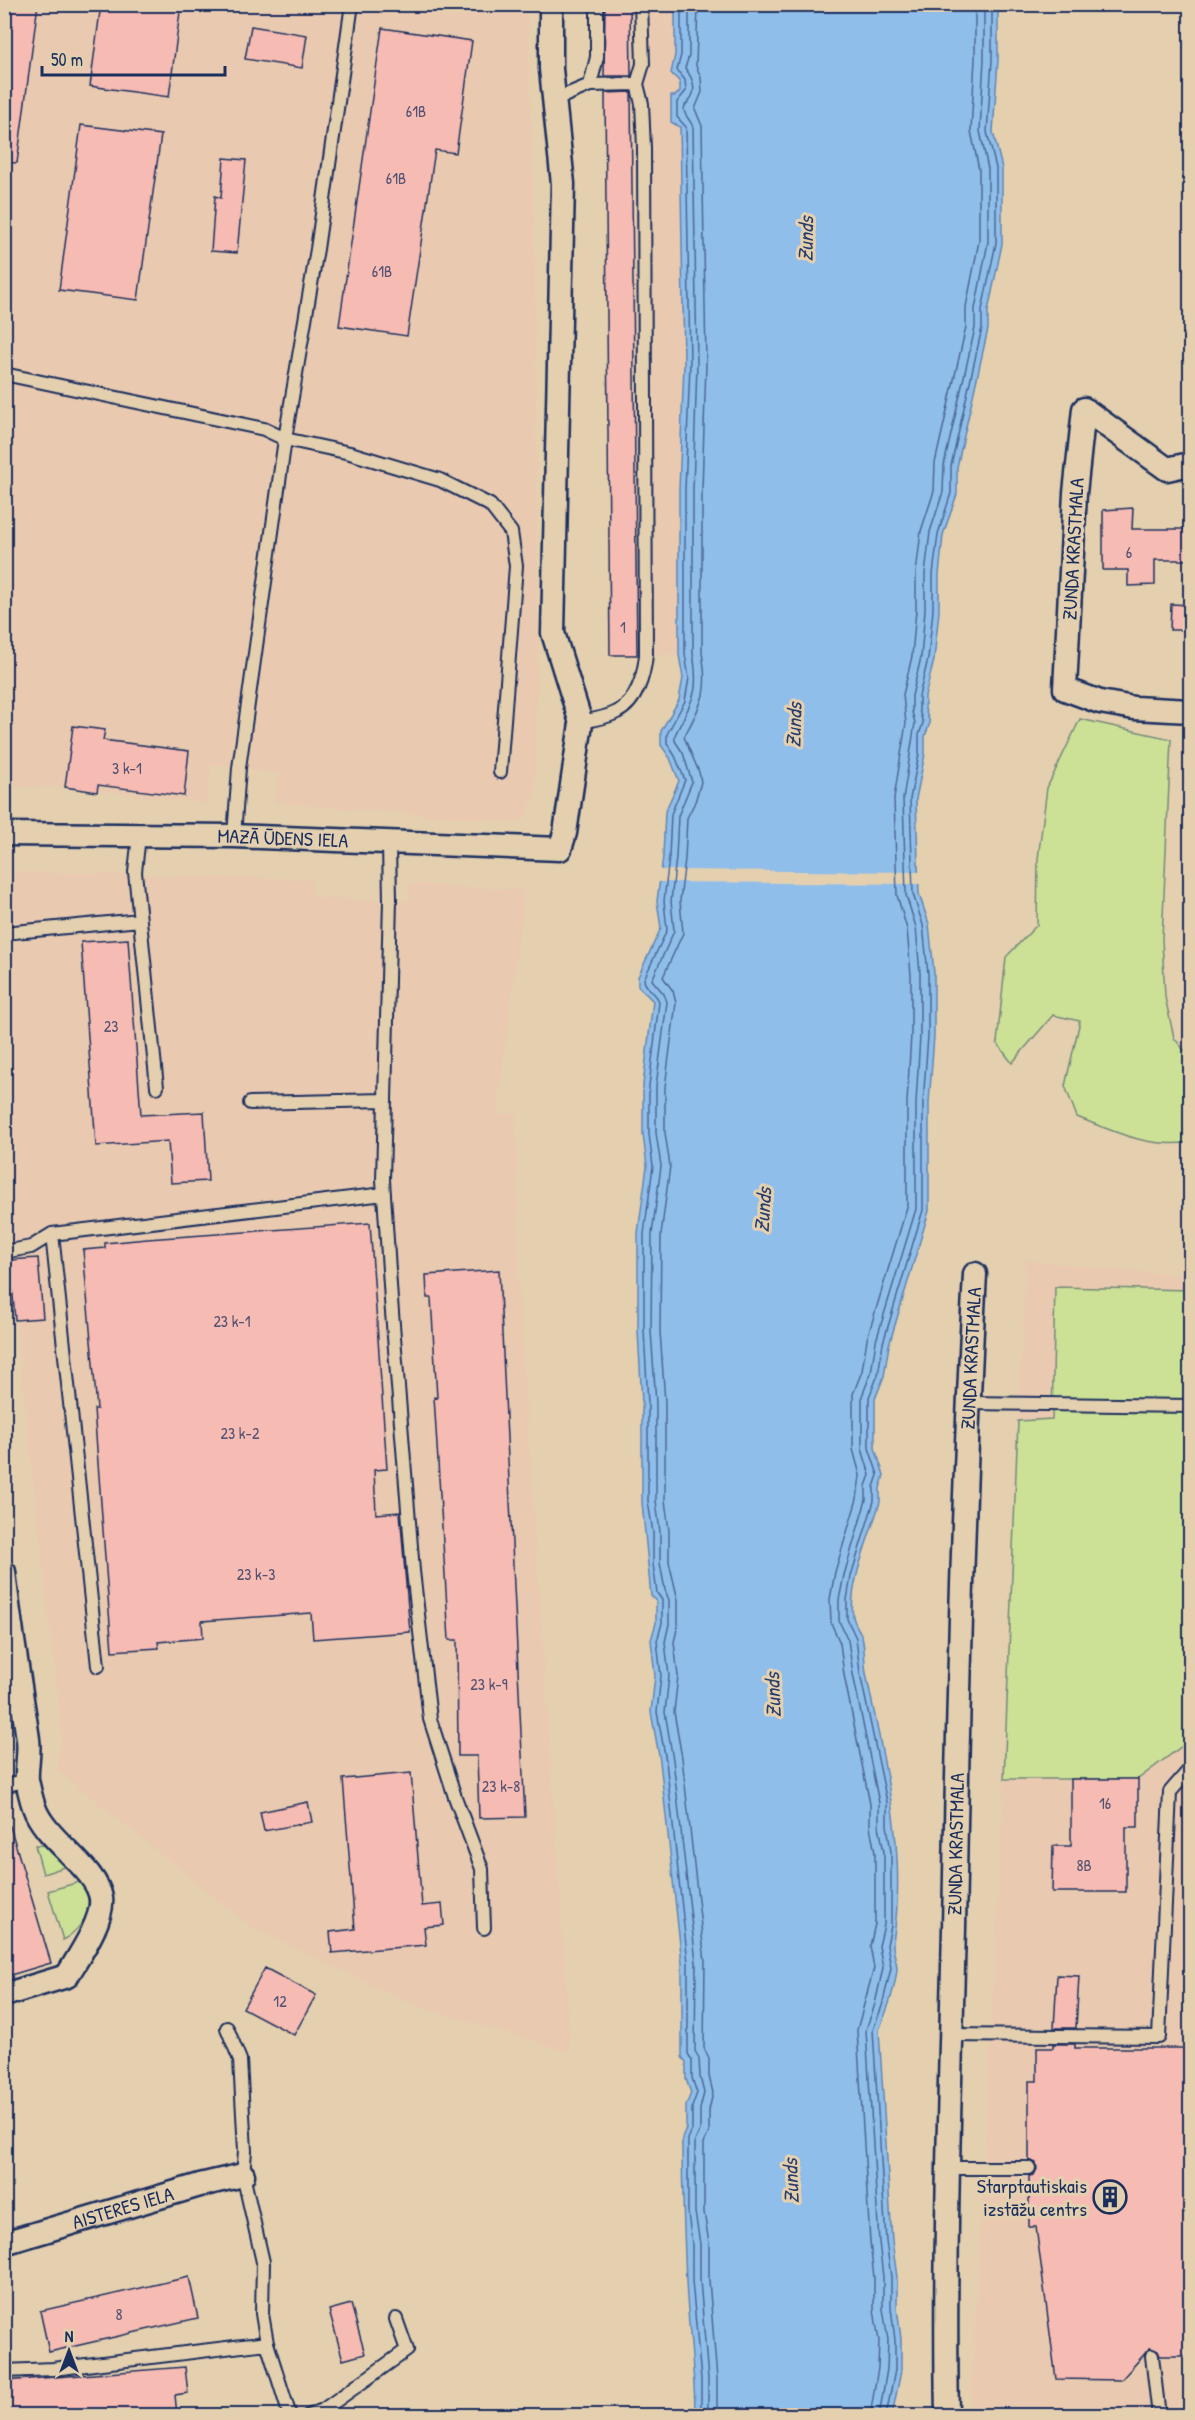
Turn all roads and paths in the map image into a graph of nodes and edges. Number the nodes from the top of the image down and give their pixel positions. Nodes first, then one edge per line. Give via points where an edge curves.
1 (352, 4) edge
2 (551, 4) edge
3 (597, 4) edge
4 (641, 4) edge
5 (638, 84) junction
6 (590, 85) junction
7 (554, 100) junction
8 (4, 374) edge
9 (285, 439) junction
10 (1191, 464) edge
11 (1191, 711) edge
12 (581, 723) junction
13 (500, 772) dead end
14 (4, 834) edge
15 (138, 836) junction
16 (234, 836) junction
17 (389, 844) junction
18 (140, 920) junction
19 (4, 933) edge
20 (157, 1087) dead end
21 (385, 1100) junction
22 (250, 1103) dead end
23 (384, 1194) junction
24 (52, 1234) junction
25 (4, 1252) edge
26 (975, 1274) dead end
27 (968, 1403) junction
28 (1191, 1406) edge
29 (4, 1572) edge
30 (98, 1666) dead end
31 (1191, 1769) edge
32 (27, 1780) junction
33 (4, 1786) edge
34 (484, 1928) dead end
35 (4, 1995) edge
36 (227, 2028) dead end
37 (951, 2036) junction
38 (948, 2168) junction
39 (1029, 2168) dead end
40 (243, 2175) junction
41 (4, 2242) edge
42 (396, 2319) dead end
43 (267, 2343) junction
44 (1152, 2356) dead end
45 (4, 2371) edge
46 (290, 2415) edge
47 (308, 2415) edge
48 (947, 2415) edge
49 (1159, 2415) edge

1 - 9 lane
2 - 7 street
3 - 6 lane via 597,57
4 - 5 lane via 643,64
5 - 6 lane
5 - 12 lane via 644,148 646,655 636,693 619,712
6 - 7 lane
7 - 12 street via 563,184 553,633
8 - 9 lane via 264,429
9 - 13 lane via 350,453 440,480 490,505 511,532 516,566
9 - 16 lane via 239,768
10 - 11 street, ZUNDA KRASTMALA via 1167,469 1084,409 1075,493 1065,689 1100,702 1134,708
12 - 17 street, MAZĀ ŪDENS IELA via 560,849
14 - 15 street, MAZĀ ŪDENS IELA
15 - 16 street, MAZĀ ŪDENS IELA
15 - 18 lane via 135,872
16 - 17 street, MAZĀ ŪDENS IELA
17 - 21 lane
18 - 19 lane
18 - 20 lane
21 - 22 lane
21 - 23 lane
23 - 24 lane
23 - 34 lane via 412,1560 430,1719 482,1869
24 - 25 lane via 31,1247
24 - 30 lane
26 - 27 street, ZUNDA KRASTMALA
27 - 28 lane
27 - 37 street, ZUNDA KRASTMALA
29 - 32 street via 28,1743
31 - 37 lane via 1170,1792 1159,2037
32 - 33 lane
32 - 35 street via 44,1824 97,1885 101,1909 66,1976
36 - 40 lane via 240,2060
37 - 38 street, ZUNDA KRASTMALA
38 - 39 lane
38 - 48 street, ZUNDA KRASTMALA
40 - 41 street, AISTERES IELA
40 - 43 lane via 262,2262 262,2314
42 - 47 lane via 407,2350 323,2410
43 - 45 lane
43 - 46 lane
44 - 49 lane

